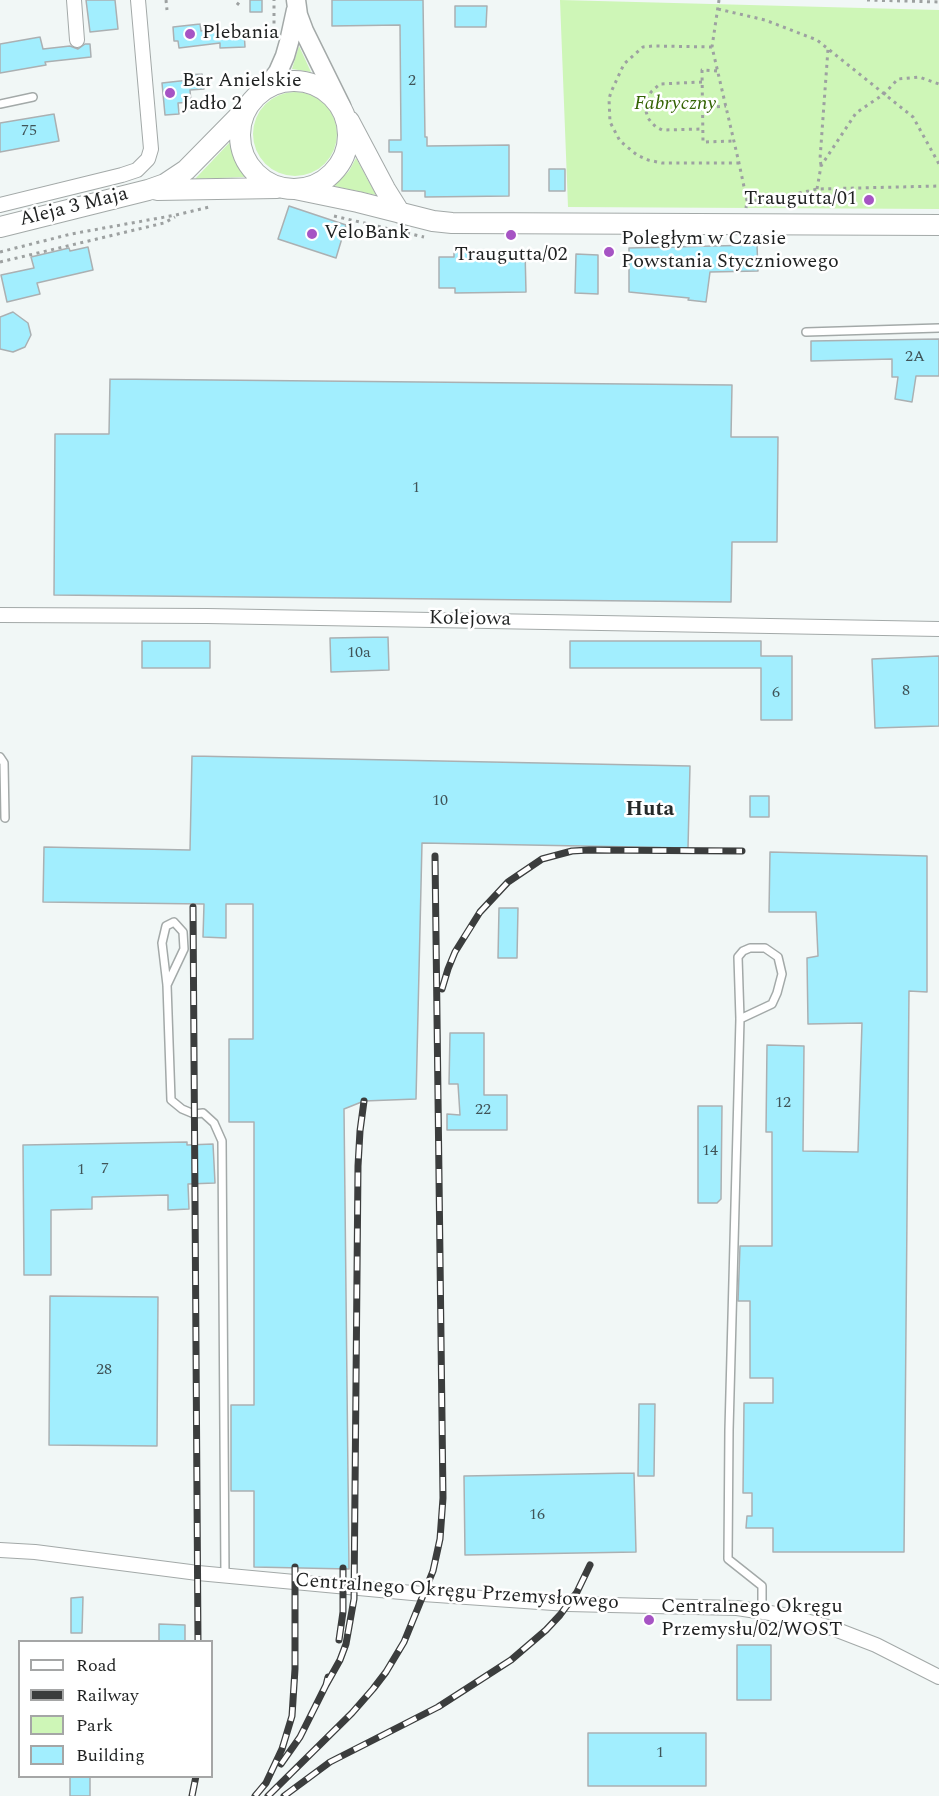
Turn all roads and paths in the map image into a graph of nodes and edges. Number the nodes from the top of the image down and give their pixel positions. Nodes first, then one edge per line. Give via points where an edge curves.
1 (74, 0) edge
2 (138, 0) edge
3 (166, 0) edge
4 (241, 0) edge
5 (274, 0) edge
6 (719, 0) edge
7 (867, 0) edge
8 (939, 2) edge
9 (296, 4) edge
10 (237, 5) dead end
11 (718, 9) junction
12 (167, 10) dead end
13 (77, 40) dead end
14 (274, 40) dead end
15 (712, 47) junction
16 (828, 49) junction
17 (717, 71) junction
18 (702, 82) junction
19 (939, 84) edge
20 (267, 88) junction
21 (884, 94) junction
22 (33, 97) dead end
23 (0, 104) edge
24 (726, 106) junction
25 (247, 108) junction
26 (702, 108) junction
27 (343, 110) junction
28 (702, 129) junction
29 (734, 141) junction
30 (739, 163) junction
31 (939, 164) edge
32 (821, 166) junction
33 (939, 186) edge
34 (287, 188) junction
35 (817, 189) junction
36 (148, 190) junction
37 (747, 201) junction
38 (0, 205) edge
39 (213, 206) dead end
40 (400, 213) junction
41 (176, 215) junction
42 (331, 215) dead end
43 (746, 225) junction
44 (939, 225) edge
45 (0, 227) edge
46 (431, 239) dead end
47 (0, 252) edge
48 (0, 262) edge
49 (939, 328) edge
50 (806, 332) dead end
51 (0, 615) edge
52 (939, 629) edge
53 (0, 757) edge
54 (5, 818) dead end
55 (167, 985) junction
56 (740, 1019) junction
57 (0, 1550) edge
58 (225, 1576) junction
59 (762, 1612) junction
60 (939, 1677) edge

1 - 13 street
2 - 38 street via 151,148 148,159 130,172
3 - 12 path
4 - 10 path
5 - 14 path
6 - 11 path
7 - 8 path
9 - 20 street via 290,42
9 - 27 street via 304,31
11 - 15 path
11 - 16 path via 765,20 811,37
15 - 17 path
15 - 30 path via 643,48 624,64 616,80 609,99 610,122 620,141 648,160
16 - 21 path
16 - 32 path
17 - 18 path via 702,70
17 - 24 path
18 - 26 path
18 - 28 path via 660,84 647,99 645,108 656,128
19 - 21 path via 919,77 898,79
20 - 25 main road
20 - 27 main road via 285,81 309,82 330,94
21 - 31 path via 913,117
21 - 32 path via 856,113
22 - 23 lane
24 - 26 path
24 - 29 path
25 - 34 main road via 240,131 244,155 264,180
25 - 36 main road, Aleja 3 Maja via 186,170
26 - 28 path
27 - 34 main road via 349,138 342,161 326,179 311,186
27 - 40 main road
28 - 29 path via 703,142
29 - 30 path
30 - 37 path
32 - 35 path
33 - 35 path
34 - 36 main road, Aleja 3 Maja
34 - 40 main road
35 - 37 path
36 - 45 main road, Aleja 3 Maja
37 - 43 path
39 - 41 path
40 - 43 main road via 469,224
41 - 47 path via 71,234
41 - 48 path via 164,223
42 - 46 path
43 - 44 main road
49 - 50 lane
51 - 52 street, Kolejowa
53 - 54 lane via 4,763
55 - 55 lane via 162,943 166,926 174,922 183,932 184,949
55 - 58 lane via 171,1100 194,1114 204,1113 214,1123 222,1141
56 - 56 lane via 738,957 750,948 765,948 778,957 782,974 777,993 772,1004
56 - 59 lane via 728,1559 762,1587
57 - 58 street, Centralnego Okręgu Przemysłowego
58 - 59 street, Centralnego Okręgu Przemysłowego via 552,1603
59 - 60 street, Centralnego Okręgu Przemysłowego via 811,1621 853,1635

